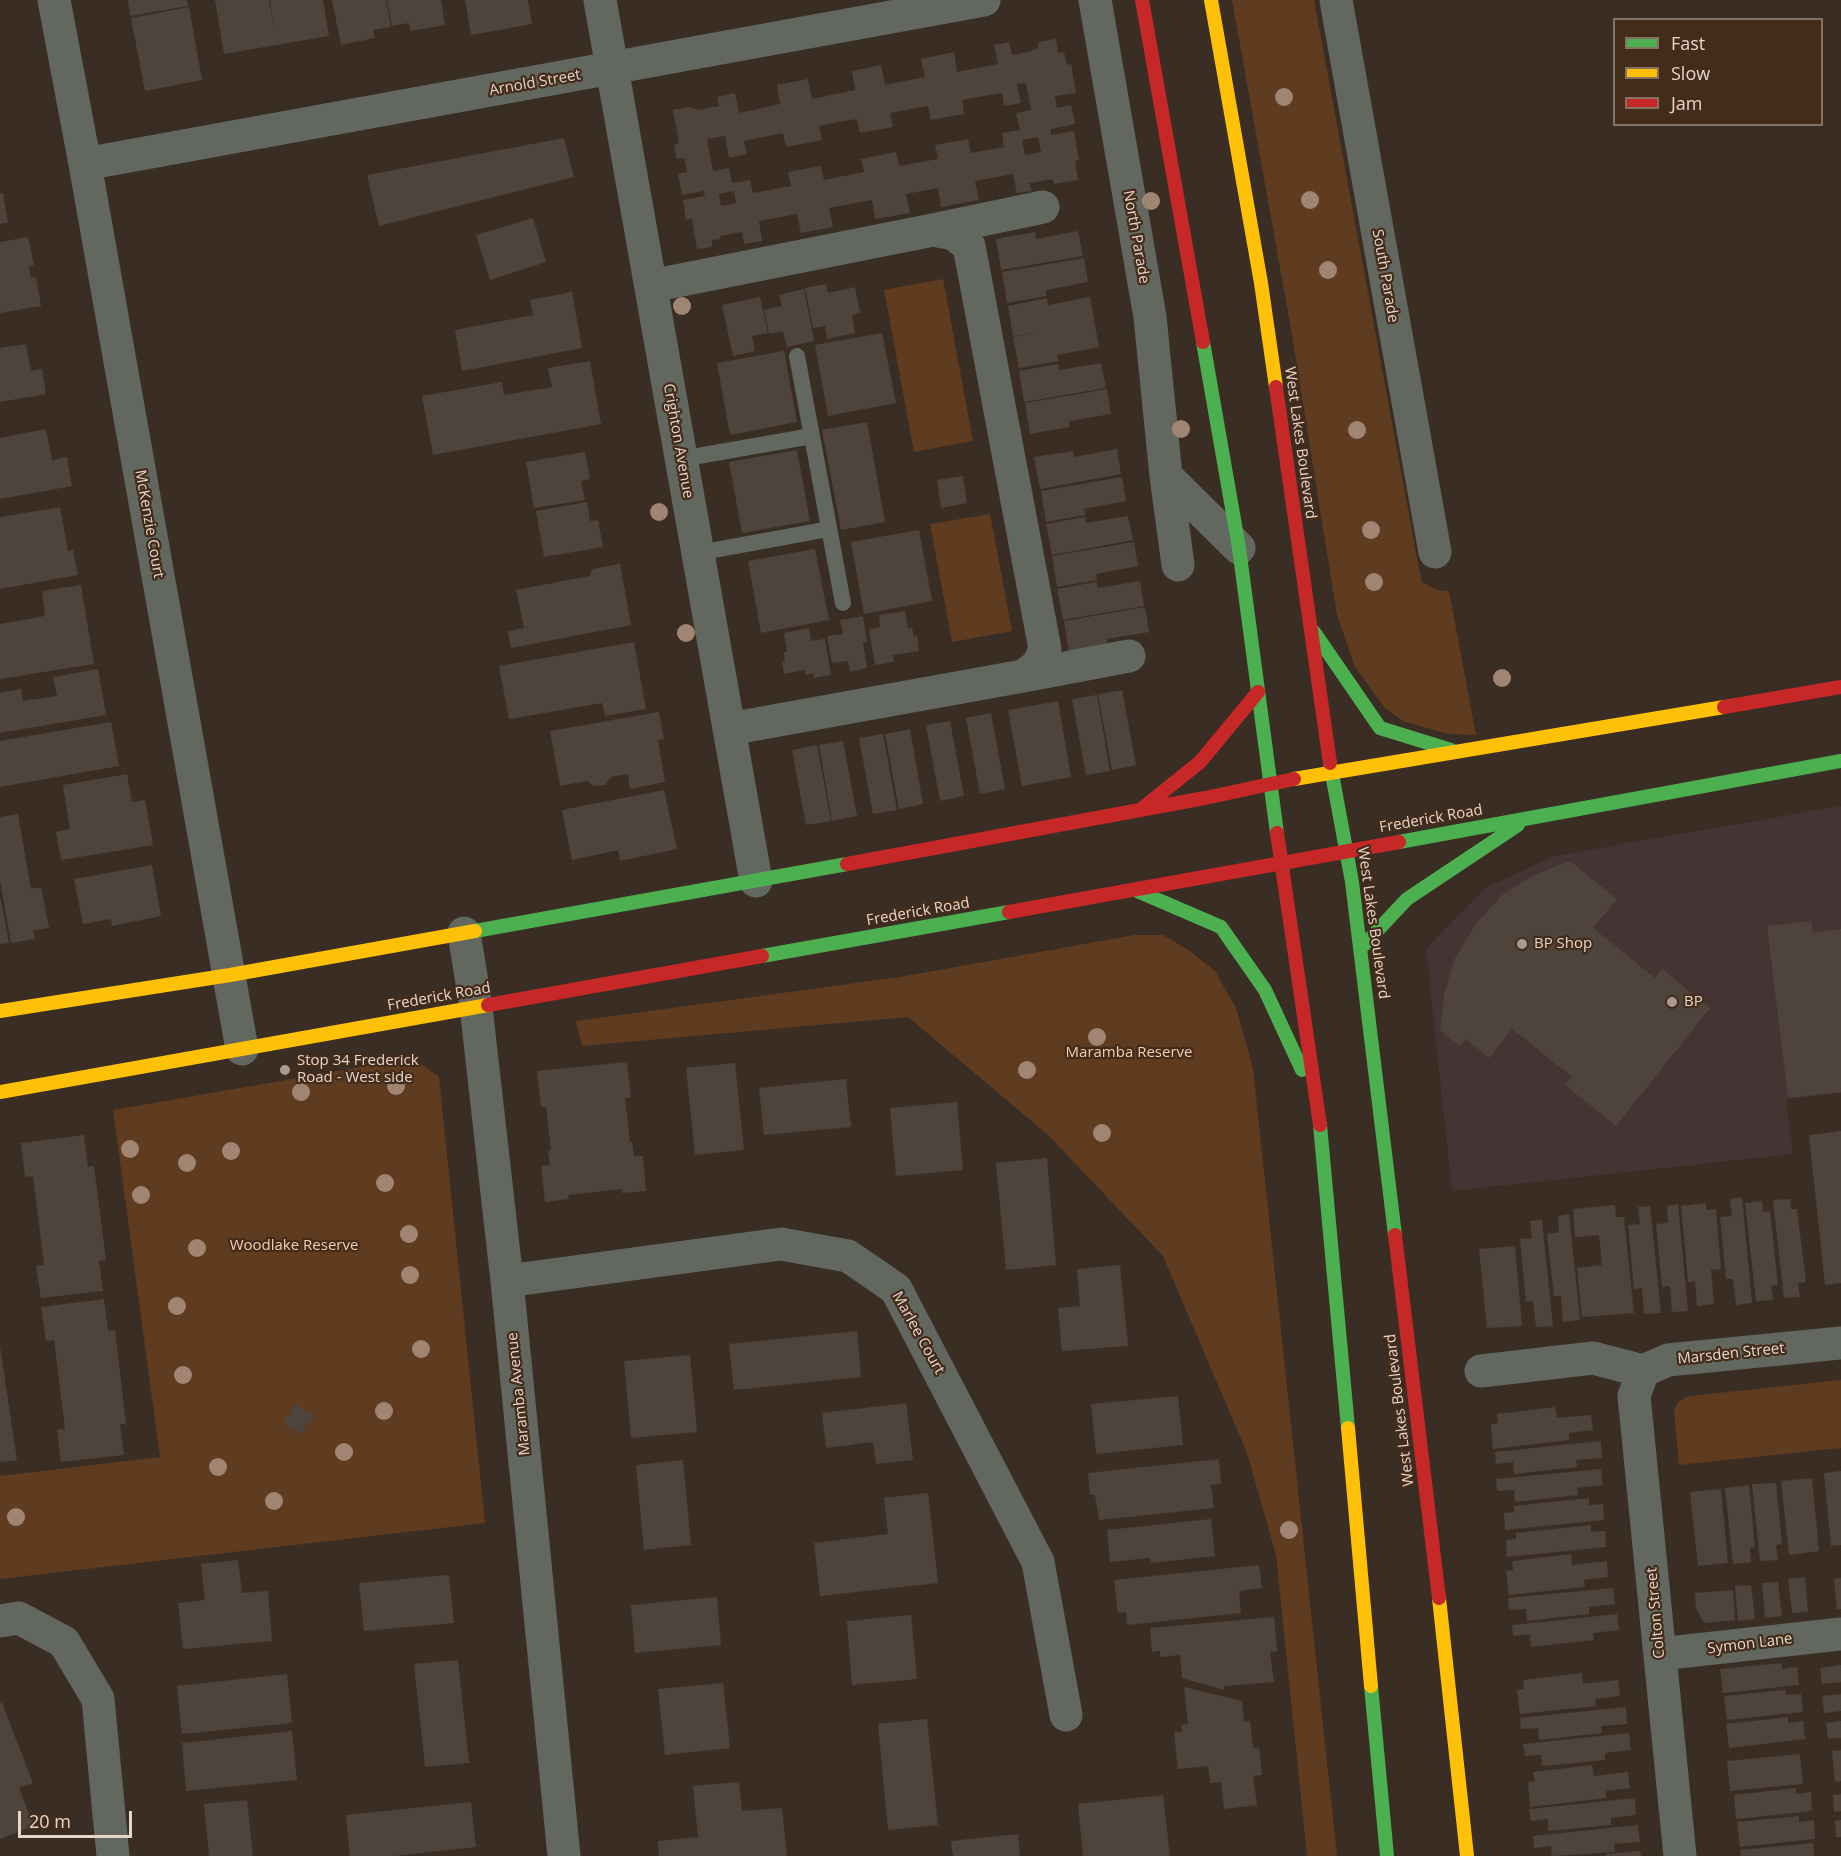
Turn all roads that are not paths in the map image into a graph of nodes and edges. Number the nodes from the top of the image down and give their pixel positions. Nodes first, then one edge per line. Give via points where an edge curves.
1 (54, 0) edge
2 (600, 0) edge
3 (984, 0) edge
4 (1095, 0) edge
5 (1142, 0) edge
6 (1211, 0) edge
7 (1336, 0) edge
8 (613, 69) junction
9 (85, 164) junction
10 (1043, 207) dead end
11 (933, 230) junction
12 (651, 286) junction
13 (797, 356) dead end
14 (812, 436) junction
15 (681, 459) junction
16 (1166, 476) junction
17 (829, 529) junction
18 (1239, 548) junction
19 (1435, 552) dead end
20 (698, 554) junction
21 (1178, 565) dead end
22 (843, 603) dead end
23 (1309, 625) junction
24 (1129, 656) dead end
25 (1023, 676) junction
26 (1841, 687) edge
27 (1258, 692) junction
28 (729, 729) junction
29 (1456, 751) junction
30 (1841, 761) edge
31 (1332, 773) junction
32 (1270, 783) junction
33 (1141, 809) junction
34 (1527, 819) junction
35 (1346, 851) junction
36 (1282, 862) junction
37 (756, 881) junction
38 (1135, 890) junction
39 (464, 933) junction
40 (1361, 948) junction
41 (230, 975) junction
42 (476, 1007) junction
43 (0, 1011) edge
44 (242, 1049) junction
45 (0, 1092) edge
46 (1318, 1104) junction
47 (507, 1281) junction
48 (1841, 1343) edge
49 (1481, 1371) dead end
50 (1643, 1371) junction
51 (0, 1621) edge
52 (1841, 1634) edge
53 (1660, 1654) junction
54 (1066, 1715) dead end
55 (114, 1856) edge
56 (564, 1856) edge
57 (1387, 1856) edge
58 (1467, 1856) edge
59 (1680, 1856) edge

1 - 9 street, McKenzie Court
2 - 8 street, Crighton Avenue
3 - 8 street, Arnold Street
4 - 16 street, North Parade via 1150,317
5 - 18 main road
6 - 23 main road, West Lakes Boulevard via 1262,283
7 - 19 street, South Parade
8 - 9 street, Arnold Street
8 - 12 street, Crighton Avenue
9 - 41 street, McKenzie Court
10 - 11 street
11 - 12 street
11 - 25 street via 954,234 969,246 1046,649 1038,665
12 - 15 street, Crighton Avenue
13 - 14 lane
14 - 15 lane
14 - 17 lane
15 - 20 street, Crighton Avenue
16 - 18 street
16 - 21 street, North Parade
17 - 20 lane
17 - 22 lane
18 - 27 main road
20 - 28 street, Crighton Avenue
23 - 29 main road via 1380,728
23 - 31 main road, West Lakes Boulevard
24 - 25 street
25 - 28 street
26 - 29 main road
27 - 32 main road
27 - 33 main road via 1200,762
28 - 37 street, Crighton Avenue
29 - 31 main road
30 - 34 main road, Frederick Road
31 - 32 main road
31 - 35 main road, West Lakes Boulevard
32 - 33 main road
32 - 36 main road
33 - 37 main road
34 - 35 main road, Frederick Road
34 - 40 main road via 1407,899
35 - 36 main road, Frederick Road
35 - 40 main road, West Lakes Boulevard
36 - 38 main road, Frederick Road
36 - 46 main road
37 - 39 main road
38 - 42 main road, Frederick Road
38 - 46 main road via 1221,927 1264,990
39 - 41 main road
39 - 42 street, Maramba Avenue
40 - 58 main road, West Lakes Boulevard
41 - 43 main road
41 - 44 street, McKenzie Court
42 - 44 main road, Frederick Road
42 - 47 street, Maramba Avenue
44 - 45 main road, Frederick Road
46 - 57 main road
47 - 54 street, Marlee Court via 781,1244 848,1256 896,1289 1038,1562
47 - 56 street, Maramba Avenue
48 - 50 street, Marsden Street via 1668,1360
49 - 50 street via 1593,1358
50 - 53 street, Colton Street via 1634,1396
51 - 55 street via 20,1618 64,1642 98,1699
52 - 53 street, Symon Lane
53 - 59 street, Colton Street

